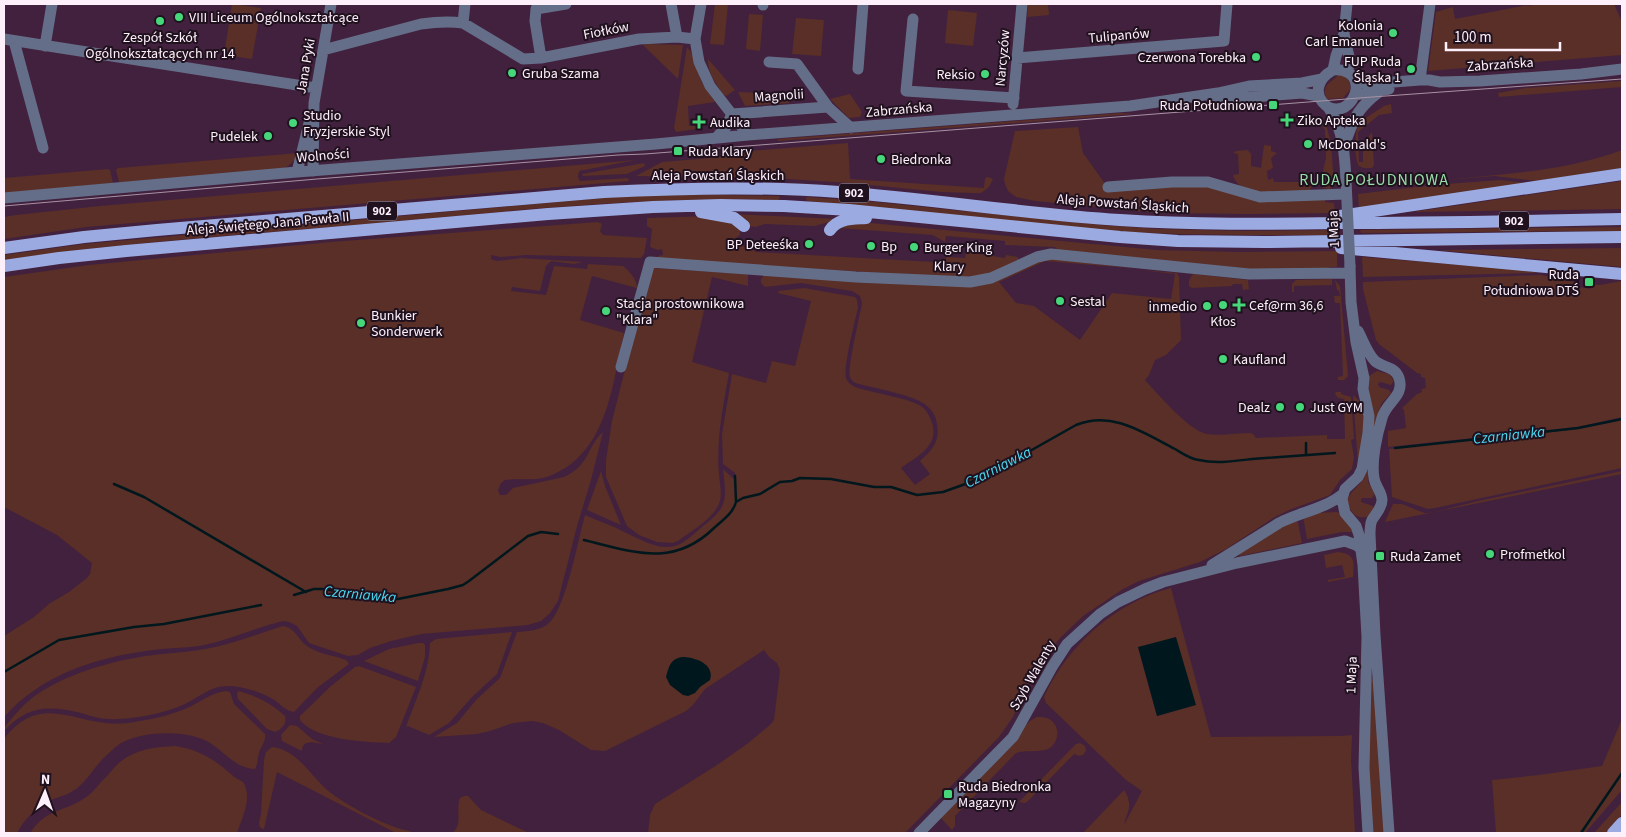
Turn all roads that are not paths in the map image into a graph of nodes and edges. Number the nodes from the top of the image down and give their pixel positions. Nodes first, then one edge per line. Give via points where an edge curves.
1 (52, 4) edge
2 (331, 4) edge
3 (465, 4) edge
4 (566, 4) edge
5 (671, 4) edge
6 (700, 4) edge
7 (863, 4) edge
8 (1022, 4) edge
9 (1227, 4) edge
10 (1347, 4) edge
11 (1430, 4) edge
12 (913, 20) dead end
13 (457, 22) junction
14 (1344, 34) junction
15 (677, 37) junction
16 (695, 39) junction
17 (9, 40) edge
18 (45, 46) junction
19 (323, 50) junction
20 (541, 58) junction
21 (1017, 58) junction
22 (770, 62) dead end
23 (858, 69) dead end
24 (1622, 69) edge
25 (1333, 70) junction
26 (1352, 76) junction
27 (1420, 77) junction
28 (1322, 79) junction
29 (1440, 82) junction
30 (316, 88) junction
31 (1382, 90) junction
32 (1355, 95) junction
33 (1318, 96) junction
34 (1014, 98) junction
35 (314, 103) junction
36 (1156, 103) junction
37 (1347, 106) junction
38 (828, 107) junction
39 (1328, 107) junction
40 (732, 114) junction
41 (1010, 115) junction
42 (851, 128) junction
43 (748, 135) junction
44 (1341, 135) junction
45 (716, 138) junction
46 (645, 145) joint
47 (44, 148) dead end
48 (1343, 148) junction
49 (313, 171) junction
50 (297, 172) junction
51 (1622, 174) edge
52 (1108, 187) dead end
53 (623, 191) joint
54 (4, 198) edge
55 (1347, 198) junction
56 (653, 207) junction
57 (898, 215) junction
58 (1622, 219) edge
59 (1282, 224) junction
60 (744, 226) dead end
61 (830, 230) dead end
62 (1622, 237) edge
63 (1264, 242) junction
64 (4, 248) edge
65 (4, 266) edge
66 (1350, 269) junction
67 (1622, 274) edge
68 (1354, 322) junction
69 (1385, 366) junction
70 (621, 367) dead end
71 (1364, 378) junction
72 (1343, 494) junction
73 (1312, 511) junction
74 (1348, 517) junction
75 (1372, 520) junction
76 (1361, 549) junction
77 (1200, 572) junction
78 (1622, 823) edge
79 (919, 833) edge
80 (1368, 833) edge
81 (1389, 833) edge
82 (1613, 833) edge

1 - 18 street
2 - 19 street, Jana Pyki
3 - 13 street
4 - 20 street via 536,9
5 - 15 street
6 - 16 street
7 - 23 street
8 - 21 street, Narcyzów
9 - 21 street, Tulipanów via 1224,41
10 - 14 street
11 - 27 street
12 - 34 street via 906,91
13 - 19 street via 421,24
13 - 20 street, Fiołków via 523,59
14 - 25 street
14 - 26 street
15 - 16 street, Fiołków
15 - 20 street, Fiołków via 639,38
16 - 40 street via 704,75
17 - 18 street
17 - 47 street
18 - 30 street
19 - 30 street, Jana Pyki
21 - 34 street, Narcyzów
22 - 38 street, Magnolii via 796,64
24 - 29 street, Zabrzańska
25 - 26 street via 1342,70
25 - 28 street
26 - 27 street, Zabrzańska via 1368,84
26 - 32 street
27 - 29 street, Zabrzańska
28 - 33 street
28 - 36 street, Zabrzańska via 1249,86
29 - 31 street, Zabrzańska
30 - 35 street, Jana Pyki
31 - 32 street, Zabrzańska
31 - 48 street via 1361,108
32 - 37 street
33 - 36 street, Zabrzańska via 1302,93
33 - 39 street
34 - 41 street, Narcyzów
35 - 49 street, Jana Pyki
35 - 50 street, Jana Pyki
36 - 41 street, Zabrzańska
37 - 39 street
37 - 44 street, 1 Maja
38 - 40 street, Magnolii
38 - 42 street, Magnolii
39 - 44 street, 1 Maja
40 - 43 street
40 - 45 street
41 - 42 street, Zabrzańska
42 - 43 street, Zabrzańska
43 - 45 street, Zabrzańska
44 - 48 street, 1 Maja
45 - 46 street, Zabrzańska
46 - 49 street, Wolności
48 - 55 street, 1 Maja
49 - 50 street, Wolności
50 - 54 street, Wolności
51 - 59 main road
52 - 55 street via 1208,182 1260,197
53 - 59 main road, Aleja Powstań Śląskich / 902 via 803,190 1117,220
53 - 64 main road, Aleja świętego Jana Pawła II / 902 via 84,237
55 - 66 street, 1 Maja, bridge
56 - 57 main road, 902 via 784,206
56 - 60 main road via 713,213 734,218
56 - 65 main road, Aleja świętego Jana Pawła II / 902 via 126,251
57 - 61 main road via 842,220
57 - 63 main road, 902 via 1120,237
58 - 59 main road, Aleja Powstań Śląskich / 902
62 - 63 main road, 902
63 - 67 main road
66 - 68 street, 1 Maja
66 - 70 street, Klary via 1237,273 1051,254 991,278 970,282 650,262
68 - 69 street, 1 Maja via 1372,358
68 - 71 street, 1 Maja
69 - 71 street via 1371,370
69 - 75 street, 1 Maja via 1397,373 1400,385 1397,396 1385,408 1381,419 1374,472 1382,501
71 - 72 street, 1 Maja via 1369,416 1364,461 1358,477
72 - 73 street, Szyb Walenty
72 - 74 street, 1 Maja
73 - 74 street, Szyb Walenty via 1340,510
73 - 77 street, Szyb Walenty via 1279,523
74 - 75 street via 1360,522
74 - 76 street, 1 Maja via 1356,526
75 - 81 street, 1 Maja via 1370,540
76 - 77 street, Szyb Walenty via 1345,541
76 - 80 street, 1 Maja via 1367,637 1364,768
77 - 79 street, Szyb Walenty via 1144,589 1100,614 1068,644 1052,666 1013,737
78 - 82 main road

